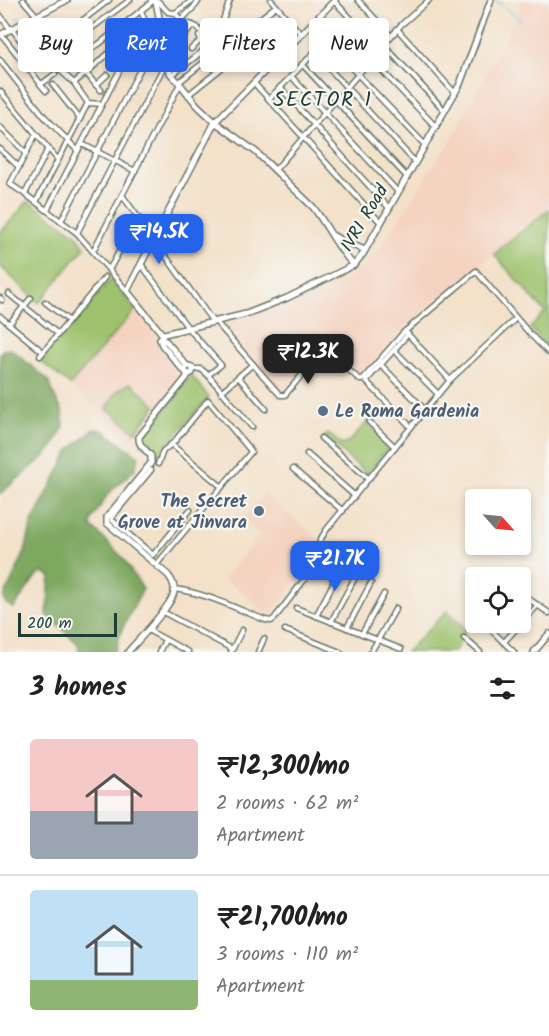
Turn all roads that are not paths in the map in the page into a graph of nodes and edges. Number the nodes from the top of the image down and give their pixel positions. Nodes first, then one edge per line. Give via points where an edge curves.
1 (23, 0) edge
2 (67, 0) edge
3 (109, 0) edge
4 (130, 0) edge
5 (193, 0) edge
6 (199, 0) edge
7 (230, 0) edge
8 (271, 0) edge
9 (358, 0) edge
10 (429, 0) edge
11 (491, 0) edge
12 (155, 1) edge
13 (335, 1) edge
14 (58, 2) edge
15 (276, 6) junction
16 (141, 11) junction
17 (175, 13) junction
18 (0, 15) edge
19 (36, 15) junction
20 (349, 16) edge
21 (86, 18) edge
22 (158, 18) edge
23 (179, 18) edge
24 (183, 18) edge
25 (224, 18) edge
26 (261, 18) edge
27 (287, 18) edge
28 (188, 23) edge
29 (193, 25) junction
30 (93, 27) edge
31 (11, 29) junction
32 (297, 29) edge
33 (397, 30) junction
34 (188, 31) edge
35 (200, 31) edge
36 (1, 34) edge
37 (302, 34) junction
38 (391, 36) junction
39 (18, 38) edge
40 (389, 39) edge
41 (200, 41) edge
42 (93, 47) edge
43 (191, 49) dead end
44 (389, 50) edge
45 (200, 53) edge
46 (309, 57) edge
47 (0, 60) edge
48 (302, 64) junction
49 (200, 66) edge
50 (58, 72) joint
51 (161, 72) edge
52 (170, 72) edge
53 (217, 72) edge
54 (333, 72) edge
55 (381, 72) edge
56 (86, 73) junction
57 (358, 74) joint
58 (107, 75) dead end
59 (172, 75) junction
60 (291, 76) junction
61 (40, 83) junction
62 (74, 83) junction
63 (180, 83) junction
64 (254, 83) junction
65 (53, 85) dead end
66 (96, 85) junction
67 (280, 87) junction
68 (347, 87) junction
69 (101, 90) dead end
70 (0, 91) edge
71 (46, 91) dead end
72 (455, 94) junction
73 (188, 95) junction
74 (269, 99) junction
75 (336, 100) junction
76 (88, 103) junction
77 (102, 105) junction
78 (325, 112) junction
79 (445, 112) junction
80 (80, 119) junction
81 (215, 122) junction
82 (315, 124) junction
83 (0, 127) edge
84 (436, 127) junction
85 (36, 134) junction
86 (304, 137) junction
87 (68, 141) junction
88 (82, 144) junction
89 (426, 146) junction
90 (0, 149) edge
91 (48, 149) junction
92 (78, 151) junction
93 (98, 152) junction
94 (26, 153) junction
95 (58, 160) junction
96 (115, 161) junction
97 (415, 163) junction
98 (19, 168) junction
99 (275, 170) junction
100 (135, 171) junction
101 (407, 177) junction
102 (398, 192) junction
103 (25, 194) junction
104 (122, 195) junction
105 (36, 202) junction
106 (389, 208) junction
107 (47, 210) junction
108 (138, 217) junction
109 (61, 221) junction
110 (381, 223) junction
111 (77, 233) junction
112 (154, 240) junction
113 (340, 244) junction
114 (365, 250) junction
115 (93, 251) junction
116 (141, 264) junction
117 (354, 265) junction
118 (109, 270) junction
119 (105, 277) dead end
120 (127, 291) junction
121 (9, 294) dead end
122 (30, 298) dead end
123 (45, 302) dead end
124 (24, 306) junction
125 (0, 316) edge
126 (514, 320) dead end
127 (69, 321) junction
128 (214, 322) junction
129 (9, 324) junction
130 (188, 328) junction
131 (406, 333) junction
132 (58, 334) junction
133 (162, 337) junction
134 (394, 350) junction
135 (549, 353) edge
136 (253, 364) junction
137 (381, 365) junction
138 (188, 370) junction
139 (208, 375) junction
140 (239, 378) junction
141 (450, 380) junction
142 (221, 392) junction
143 (438, 394) junction
144 (266, 410) dead end
145 (425, 410) junction
146 (369, 422) dead end
147 (252, 427) dead end
148 (411, 427) junction
149 (321, 438) dead end
150 (172, 444) junction
151 (395, 447) junction
152 (307, 454) dead end
153 (156, 462) junction
154 (293, 469) dead end
155 (151, 470) dead end
156 (369, 479) junction
157 (136, 485) junction
158 (222, 487) junction
159 (355, 495) junction
160 (190, 510) dead end
161 (342, 511) junction
162 (185, 515) junction
163 (193, 521) junction
164 (156, 564) junction
165 (343, 565) dead end
166 (358, 572) dead end
167 (371, 583) dead end
168 (174, 589) junction
169 (384, 594) dead end
170 (531, 600) edge
171 (538, 605) junction
172 (296, 608) dead end
173 (396, 608) dead end
174 (162, 611) junction
175 (549, 613) edge
176 (316, 616) junction
177 (331, 622) junction
178 (347, 628) junction
179 (147, 630) junction
180 (242, 630) dead end
181 (285, 630) dead end
182 (494, 633) edge
183 (362, 634) junction
184 (549, 634) edge
185 (464, 638) dead end
186 (264, 639) dead end
187 (165, 640) junction
188 (378, 640) junction
189 (504, 642) junction
190 (179, 650) edge
191 (231, 650) edge
192 (401, 650) dead end
193 (128, 652) edge
194 (159, 652) edge
195 (188, 652) edge
196 (258, 652) edge
197 (340, 652) edge
198 (371, 652) edge
199 (480, 652) edge
200 (514, 652) edge
201 (534, 652) edge

1 - 19 street
2 - 14 street
3 - 21 street
4 - 30 street
5 - 17 street
6 - 24 street
7 - 25 street
8 - 15 street
9 - 38 street
10 - 33 street
11 - 72 street, IVRI Road
12 - 16 street
12 - 17 street
12 - 22 street
13 - 20 street
13 - 37 street
14 - 19 street
15 - 26 street
15 - 27 street
16 - 42 street
16 - 56 street via 147,26
17 - 23 street
18 - 31 street
19 - 31 street
28 - 29 street
29 - 34 street
29 - 35 street
31 - 36 street
31 - 39 street
32 - 37 street
33 - 38 street
33 - 72 street
36 - 61 street
37 - 64 street
38 - 40 street
41 - 43 street
44 - 79 street
45 - 59 street
46 - 48 street
47 - 87 street
48 - 60 street
48 - 75 street
49 - 63 street
50 - 61 street
50 - 62 street
51 - 96 street
52 - 59 street
53 - 73 street
54 - 68 street
55 - 84 street
56 - 62 street
56 - 66 street
57 - 68 street
57 - 89 street
58 - 66 street
59 - 63 street
60 - 67 street
60 - 78 street
61 - 71 street
62 - 76 street
63 - 73 street
63 - 100 street
64 - 74 street
64 - 81 street
65 - 80 street
66 - 69 street
67 - 74 street
67 - 82 street
68 - 75 street
68 - 97 street
70 - 85 street
72 - 79 street, IVRI Road
73 - 81 street
74 - 86 street
75 - 78 street
75 - 101 street
76 - 77 street
76 - 80 street
77 - 88 street
77 - 93 street via 124,62 155,40
78 - 82 street
78 - 102 street
79 - 84 street, IVRI Road
80 - 87 street
81 - 99 street
81 - 112 street
82 - 86 street
82 - 106 street
83 - 94 street
84 - 89 street, IVRI Road
85 - 91 street
85 - 94 street
86 - 99 street
86 - 110 street
87 - 92 street
87 - 95 street
88 - 92 street
88 - 93 street
89 - 97 street, IVRI Road
90 - 98 street
91 - 95 street
91 - 103 street
92 - 107 street
93 - 96 street
93 - 109 street
94 - 98 street
95 - 105 street
96 - 100 street
96 - 111 street
97 - 101 street, IVRI Road
98 - 103 street via 10,184
99 - 113 street via 313,207
100 - 104 street
101 - 102 street, IVRI Road
102 - 106 street, IVRI Road
103 - 105 street
104 - 108 street
104 - 115 street
105 - 107 street
106 - 110 street, IVRI Road
107 - 109 street
108 - 112 street
108 - 118 street
109 - 111 street
110 - 114 street, IVRI Road
111 - 115 street
112 - 116 street
112 - 128 street
113 - 114 street
113 - 117 street via 345,257
114 - 117 street, IVRI Road
115 - 118 street
116 - 120 street
116 - 130 street
117 - 128 street, IVRI Road via 265,307
118 - 120 street
119 - 127 street
120 - 133 street
121 - 124 street
122 - 124 street
123 - 127 street
124 - 129 street
124 - 132 street
125 - 129 street
126 - 141 street
127 - 132 street
128 - 130 street, IVRI Road
128 - 136 street
129 - 132 street via 41,354
130 - 133 street, IVRI Road
130 - 139 street via 221,365
131 - 134 street
131 - 135 street via 476,271
131 - 136 street via 362,380 325,350 285,395 280,395
131 - 141 street
133 - 138 street via 162,345 183,370
134 - 137 street
134 - 143 street
136 - 140 street
137 - 145 street
137 - 148 street via 366,381
138 - 139 street via 201,369
138 - 153 street via 187,377 138,437
139 - 142 street
140 - 142 street
140 - 144 street
141 - 143 street
142 - 147 street
143 - 145 street
145 - 148 street
146 - 151 street
148 - 151 street
149 - 156 street
150 - 153 street
150 - 158 street
150 - 158 street via 210,401 250,450
151 - 156 street
152 - 159 street
153 - 157 street
154 - 161 street
155 - 157 street
156 - 159 street
157 - 162 street via 111,518 153,555
157 - 164 street via 108,515 107,523
158 - 163 street
159 - 161 street
160 - 162 street
161 - 168 street via 320,540 317,562 270,621 190,591
162 - 163 street
163 - 164 street
164 - 168 street via 172,580
165 - 176 street
166 - 177 street
167 - 178 street
168 - 174 street
169 - 183 street
170 - 171 street
171 - 175 street
171 - 189 street
172 - 176 street
173 - 188 street
174 - 179 street
174 - 191 street
176 - 177 street
177 - 178 street
178 - 183 street
179 - 187 street
179 - 193 street
180 - 191 street
181 - 197 street
182 - 189 street
183 - 188 street
184 - 201 street
185 - 199 street
186 - 196 street
187 - 190 street
187 - 194 street
188 - 192 street
188 - 198 street
189 - 200 street
190 - 195 street

